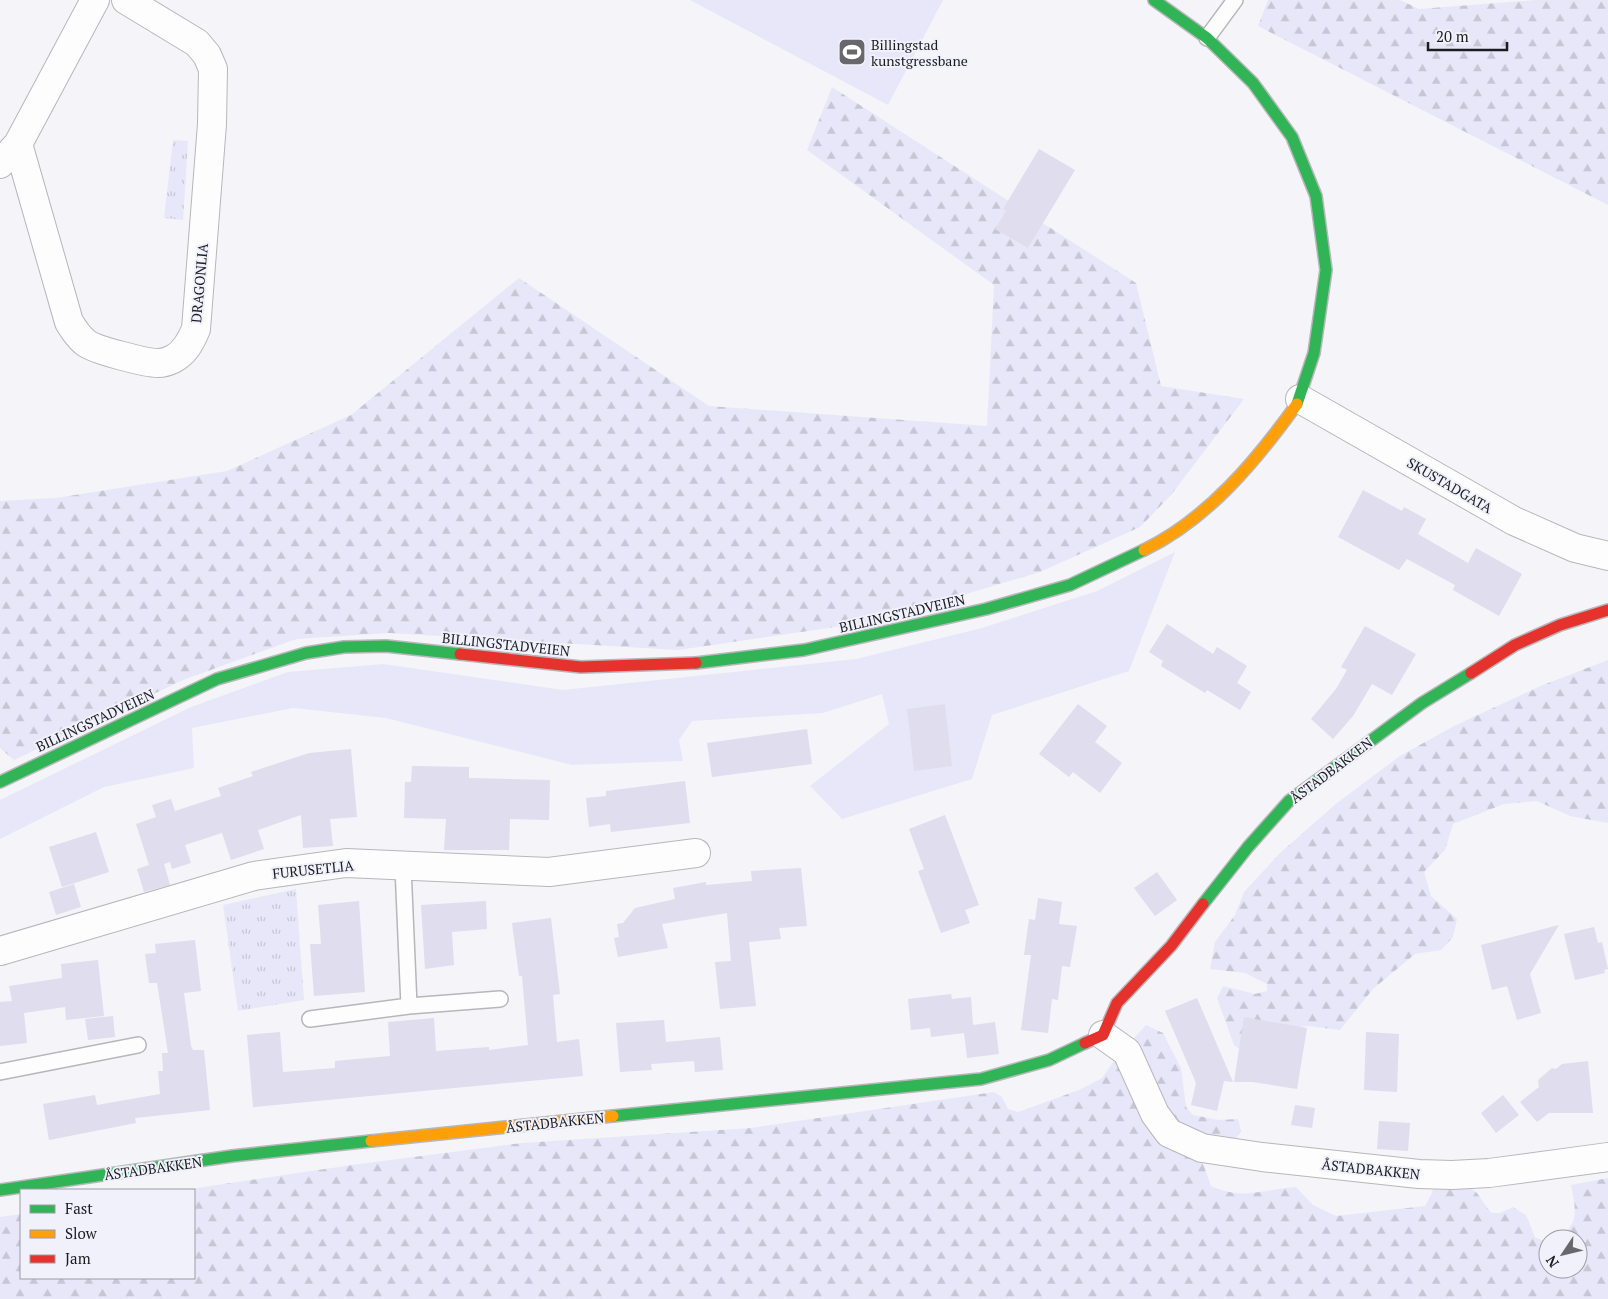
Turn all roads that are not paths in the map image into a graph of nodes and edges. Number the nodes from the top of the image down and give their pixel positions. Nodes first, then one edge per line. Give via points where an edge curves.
1 (95, 0) edge
2 (126, 0) edge
3 (1154, 0) edge
4 (1235, 0) edge
5 (1207, 38) junction
6 (18, 144) junction
7 (0, 164) edge
8 (1300, 399) junction
9 (1608, 556) edge
10 (1608, 610) edge
11 (0, 782) edge
12 (696, 853) dead end
13 (403, 867) junction
14 (0, 951) edge
15 (500, 999) dead end
16 (409, 1006) junction
17 (310, 1018) dead end
18 (1104, 1035) junction
19 (138, 1045) dead end
20 (0, 1072) edge
21 (1608, 1157) edge
22 (0, 1190) edge

1 - 6 street
2 - 6 street, DRAGONLIA via 197,43 213,69 212,124 196,329 182,352 158,363 100,350 79,336 69,322
3 - 5 main road, BILLINGSTADVEIEN
4 - 5 lane
5 - 8 main road, BILLINGSTADVEIEN via 1253,83 1292,137 1316,196 1326,270 1314,353
6 - 7 street
8 - 9 street, SKUSTADGATA via 1514,521 1575,548
8 - 11 main road, BILLINGSTADVEIEN via 1266,447 1210,506 1152,546 1070,585 986,609 804,650 687,664 581,667 386,646 344,647 306,653 217,679
10 - 18 main road, ÅSTADBAKKEN via 1560,625 1515,645 1422,703 1289,801 1248,847 1171,946 1118,1003
12 - 13 street, FURUSETLIA via 549,872
13 - 14 street, FURUSETLIA via 346,863 254,876
13 - 16 lane
15 - 16 lane
16 - 17 lane
18 - 21 street, ÅSTADBAKKEN via 1127,1052 1155,1114 1169,1133 1202,1148 1301,1162 1452,1175
18 - 22 main road, ÅSTADBAKKEN via 1050,1060 981,1080 871,1088 232,1156
19 - 20 lane

